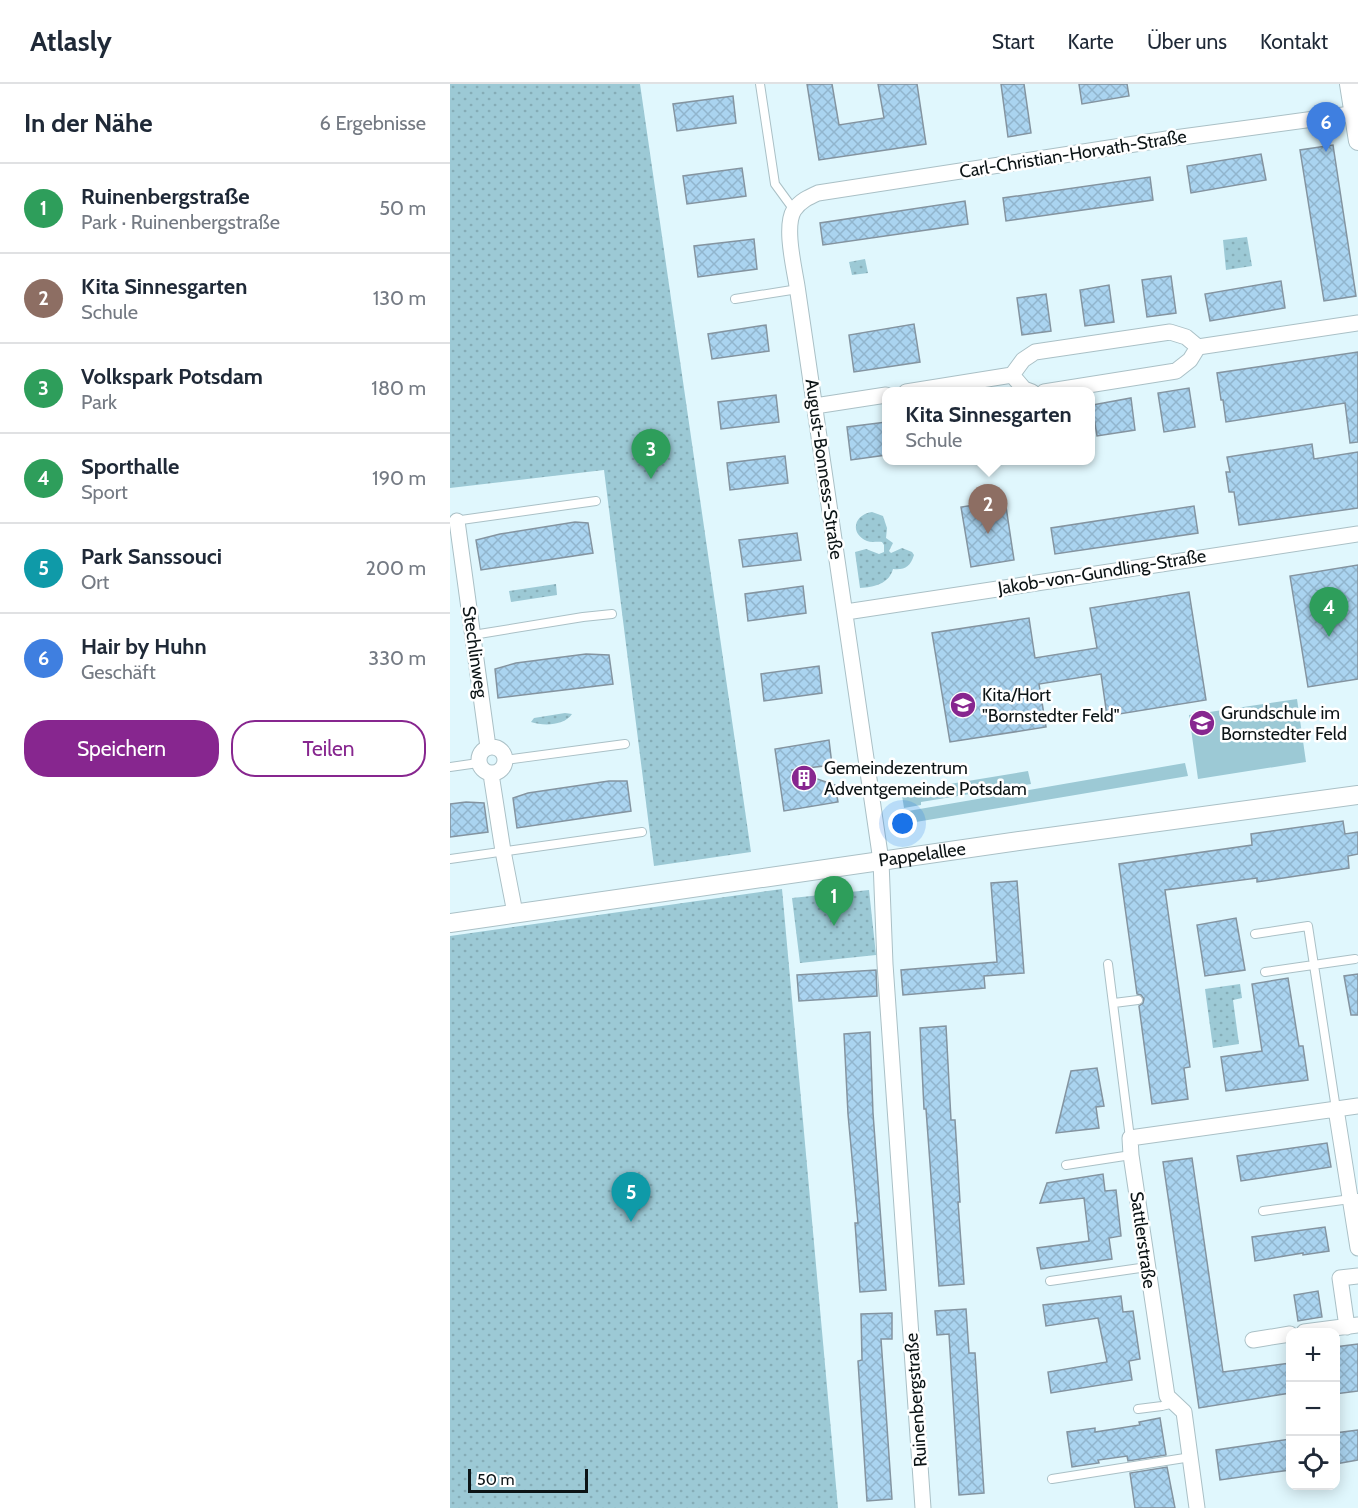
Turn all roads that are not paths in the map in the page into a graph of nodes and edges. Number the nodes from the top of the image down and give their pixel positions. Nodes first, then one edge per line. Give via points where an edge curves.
1 (760, 84) edge
2 (1349, 84) edge
3 (1356, 113) edge
4 (1358, 141) edge
5 (794, 210) junction
6 (798, 289) junction
7 (735, 299) dead end
8 (1358, 323) edge
9 (1198, 347) junction
10 (1012, 375) junction
11 (937, 387) edge
12 (1023, 387) edge
13 (1075, 387) edge
14 (882, 396) edge
15 (815, 406) junction
16 (596, 501) dead end
17 (454, 521) edge
18 (1358, 534) edge
19 (846, 612) junction
20 (612, 614) dead end
21 (473, 635) junction
22 (625, 744) dead end
23 (488, 747) junction
24 (505, 760) junction
25 (478, 763) junction
26 (450, 767) edge
27 (491, 774) junction
28 (1358, 795) edge
29 (642, 832) dead end
30 (503, 851) junction
31 (450, 859) edge
32 (881, 861) junction
33 (515, 913) junction
34 (450, 923) edge
35 (1255, 934) dead end
36 (1355, 959) dead end
37 (1108, 964) dead end
38 (1315, 964) junction
39 (1264, 972) dead end
40 (1138, 1000) dead end
41 (1114, 1003) junction
42 (1358, 1106) edge
43 (1336, 1109) junction
44 (1130, 1138) junction
45 (1131, 1155) junction
46 (1066, 1165) dead end
47 (1354, 1199) edge
48 (1263, 1211) dead end
49 (1358, 1248) edge
50 (1147, 1267) junction
51 (1358, 1276) edge
52 (1050, 1281) dead end
53 (1352, 1326) edge
54 (1336, 1328) edge
55 (1286, 1335) edge
56 (1253, 1340) dead end
57 (1175, 1403) junction
58 (1138, 1409) dead end
59 (1191, 1457) junction
60 (1052, 1479) dead end
61 (923, 1508) edge
62 (1197, 1508) edge

1 - 5 lane via 775,184
2 - 3 street
3 - 4 street
3 - 5 street, Carl-Christian-Horvath-Straße via 818,193 804,199
5 - 6 street, August-Bonness-Straße via 789,232
6 - 7 lane
6 - 15 street, August-Bonness-Straße
8 - 9 street
9 - 10 street via 1170,332 1035,352
9 - 13 street via 1176,371
10 - 11 street
10 - 12 street
14 - 15 street
15 - 19 street, August-Bonness-Straße
16 - 17 lane
17 - 21 street, Stechlinweg
18 - 19 street, Jakob-von-Gundling-Straße
19 - 32 street, August-Bonness-Straße
20 - 21 lane
21 - 23 street, Stechlinweg
22 - 24 lane
23 - 24 street via 503,752
23 - 25 street via 482,750
24 - 27 street via 498,772
25 - 26 lane
25 - 27 street
27 - 30 street
28 - 32 street, Pappelallee
29 - 30 lane
30 - 31 lane
30 - 33 street
32 - 33 street, Pappelallee
32 - 61 street, Ruinenbergstraße
33 - 34 street, Pappelallee
35 - 38 lane via 1308,926
36 - 38 lane
37 - 41 lane, Sattlerstraße
38 - 39 lane
38 - 43 lane
40 - 41 lane
41 - 44 lane, Sattlerstraße
42 - 43 street
43 - 44 street
43 - 47 street
44 - 45 street, Sattlerstraße
45 - 46 lane
45 - 50 street, Sattlerstraße
47 - 48 lane
47 - 49 street
50 - 52 lane
50 - 57 street, Sattlerstraße via 1167,1396
51 - 53 street via 1340,1278
53 - 54 street
55 - 56 street
57 - 58 lane
57 - 59 street, Sattlerstraße via 1184,1412
59 - 60 lane
59 - 62 street, Sattlerstraße

